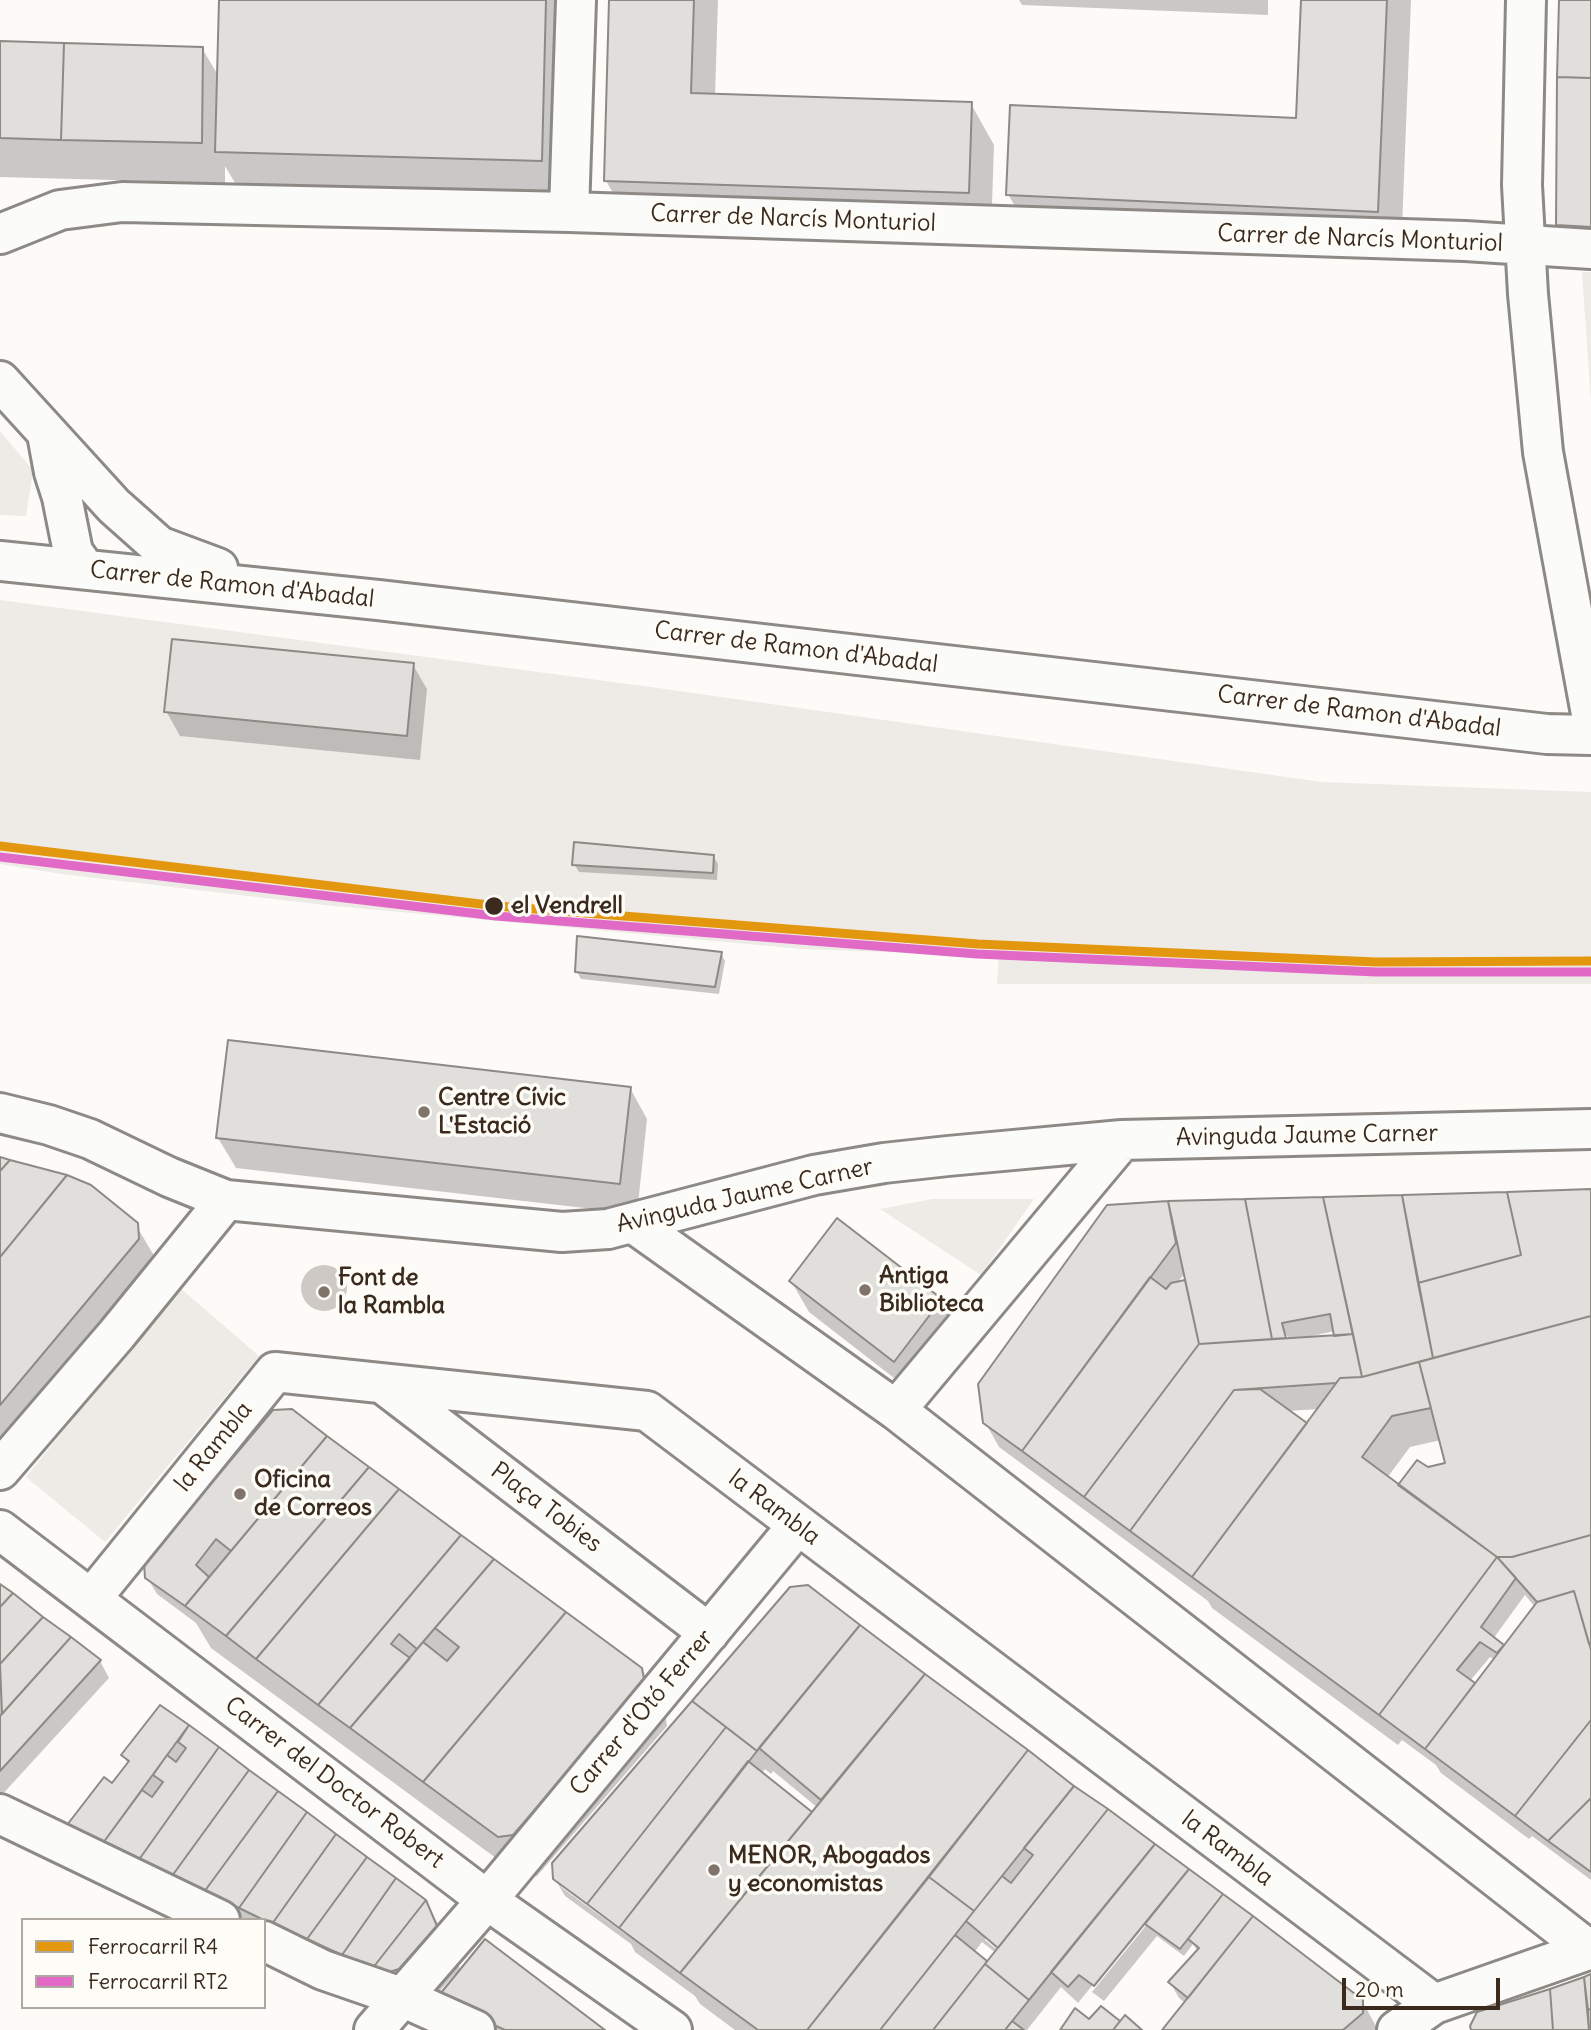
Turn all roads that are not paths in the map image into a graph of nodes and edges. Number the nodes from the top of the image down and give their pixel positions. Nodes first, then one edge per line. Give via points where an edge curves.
1 (576, 0) edge
2 (1526, 0) edge
3 (569, 212) junction
4 (0, 234) edge
5 (1525, 246) junction
6 (1591, 249) edge
7 (0, 381) edge
8 (47, 434) junction
9 (0, 561) edge
10 (85, 569) junction
11 (301, 591) junction
12 (1591, 714) edge
13 (1591, 735) edge
14 (0, 1113) edge
15 (1591, 1129) edge
16 (1122, 1140) junction
17 (226, 1200) junction
18 (633, 1223) junction
19 (383, 1384) junction
20 (896, 1410) junction
21 (0, 1470) edge
22 (797, 1526) junction
23 (0, 1530) edge
24 (91, 1599) junction
25 (709, 1633) junction
26 (0, 1814) edge
27 (487, 1900) junction
28 (216, 1918) edge
29 (266, 1942) edge
30 (1590, 1950) edge
31 (404, 1998) junction
32 (1437, 2017) edge
33 (374, 2030) edge
34 (475, 2030) edge
35 (672, 2030) edge
36 (1396, 2030) edge

1 - 3 street
2 - 5 street
3 - 4 street, Carrer de Narcís Monturiol via 122,202 60,210
3 - 5 street, Carrer de Narcís Monturiol
5 - 6 street, Carrer de Narcís Monturiol
5 - 12 street via 1543,452
7 - 8 street
8 - 10 street via 73,552
8 - 11 street via 114,506 159,546 201,563
9 - 10 street, Carrer de Ramon d'Abadal
10 - 11 street, Carrer de Ramon d'Abadal
11 - 13 street, Carrer de Ramon d'Abadal via 1547,734
14 - 17 street, Avinguda Jaume Carner via 90,1139
15 - 16 street, Avinguda Jaume Carner
16 - 18 street, Avinguda Jaume Carner via 872,1165 814,1175
16 - 20 street
17 - 18 street, Avinguda Jaume Carner via 562,1232
17 - 21 street
18 - 20 street
19 - 22 street, la Rambla via 647,1411
19 - 24 street, la Rambla via 275,1372
19 - 25 street, Plaça Tobies
20 - 30 street
22 - 25 street, Carrer d'Otó Ferrer
22 - 32 street, la Rambla
23 - 24 street, Carrer del Doctor Robert
24 - 27 street, Carrer del Doctor Robert
25 - 27 street, Carrer d'Otó Ferrer
26 - 28 street
27 - 31 street, Carrer d'Otó Ferrer
27 - 35 street, Carrer del Doctor Robert
29 - 31 street via 323,1970
30 - 32 street
31 - 33 street, Carrer d'Otó Ferrer
31 - 34 street
32 - 36 street

